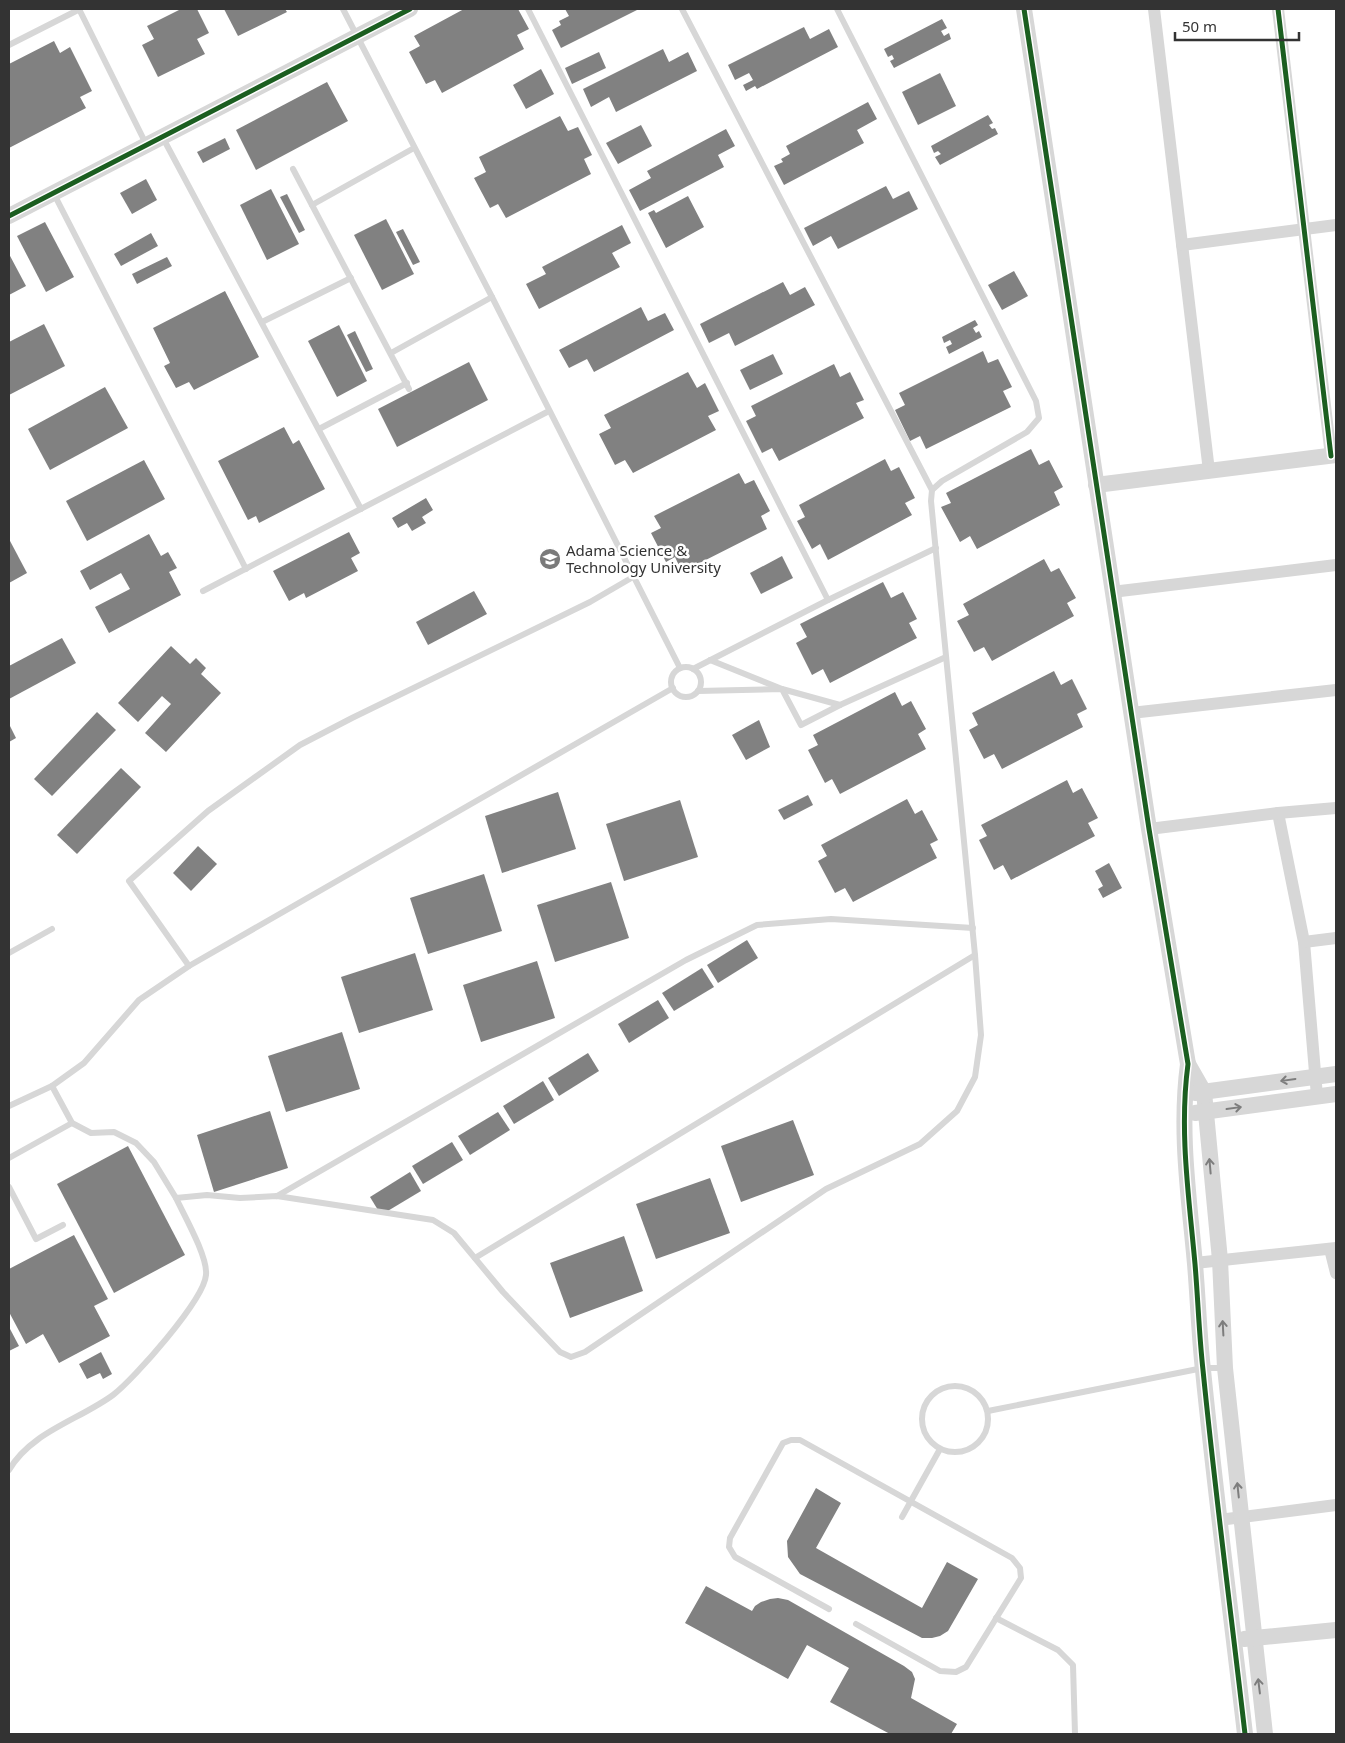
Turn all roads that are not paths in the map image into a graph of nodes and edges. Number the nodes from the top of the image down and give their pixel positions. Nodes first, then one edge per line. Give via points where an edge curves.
1 (79, 9) edge
2 (343, 9) edge
3 (410, 9) edge
4 (528, 9) edge
5 (682, 9) edge
6 (837, 9) edge
7 (1024, 9) edge
8 (1154, 9) edge
9 (1278, 9) edge
10 (356, 36) junction
11 (9, 45) edge
12 (163, 136) junction
13 (146, 145) junction
14 (414, 148) junction
15 (293, 169) dead end
16 (54, 194) junction
17 (312, 205) junction
18 (9, 216) edge
19 (1336, 225) edge
20 (1304, 230) junction
21 (1182, 246) junction
22 (351, 278) junction
23 (492, 297) junction
24 (262, 322) junction
25 (391, 353) junction
26 (549, 411) junction
27 (318, 429) junction
28 (1334, 456) edge
29 (1209, 471) junction
30 (1096, 485) junction
31 (932, 490) junction
32 (361, 509) junction
33 (936, 548) junction
34 (1336, 565) edge
35 (246, 569) junction
36 (633, 577) junction
37 (203, 591) dead end
38 (1112, 592) junction
39 (828, 600) junction
40 (946, 657) junction
41 (710, 660) junction
42 (680, 668) junction
43 (693, 669) junction
44 (673, 688) junction
45 (782, 688) junction
46 (1336, 690) edge
47 (698, 691) junction
48 (840, 705) junction
49 (1130, 713) junction
50 (1336, 808) edge
51 (1278, 813) junction
52 (1149, 830) junction
53 (973, 928) junction
54 (52, 929) dead end
55 (1336, 938) edge
56 (1304, 942) junction
57 (9, 953) edge
58 (975, 955) junction
59 (189, 966) junction
60 (1188, 1064) junction
61 (1336, 1074) edge
62 (1315, 1076) junction
63 (52, 1086) junction
64 (1204, 1092) junction
65 (1184, 1094) junction
66 (1336, 1094) edge
67 (1317, 1096) junction
68 (9, 1106) edge
69 (1206, 1112) junction
70 (1185, 1114) junction
71 (72, 1122) junction
72 (9, 1158) edge
73 (9, 1186) edge
74 (277, 1196) junction
75 (176, 1198) junction
76 (63, 1225) dead end
77 (1333, 1248) edge
78 (475, 1258) junction
79 (1220, 1260) junction
80 (1195, 1263) junction
81 (1336, 1273) edge
82 (1203, 1368) junction
83 (1225, 1368) junction
84 (988, 1411) junction
85 (940, 1449) junction
86 (9, 1470) edge
87 (910, 1502) junction
88 (1336, 1505) edge
89 (902, 1517) dead end
90 (1241, 1518) junction
91 (1219, 1520) junction
92 (829, 1609) dead end
93 (996, 1618) junction
94 (856, 1624) dead end
95 (1336, 1630) edge
96 (1254, 1638) junction
97 (1234, 1640) junction
98 (1075, 1734) edge
99 (1245, 1734) edge
100 (1265, 1734) edge

1 - 11 lane
1 - 13 lane
2 - 10 lane
3 - 10 street
4 - 39 lane
5 - 31 lane
6 - 31 lane via 1036,400 1039,418 1027,432 942,480
7 - 30 street
8 - 21 street
9 - 20 street
10 - 12 street
10 - 14 lane
12 - 13 street
12 - 24 lane
13 - 16 street
14 - 17 lane
14 - 23 lane
15 - 17 lane
16 - 18 street
16 - 35 lane
17 - 22 lane
19 - 20 street
20 - 21 street
20 - 28 street
21 - 29 street
22 - 24 lane
22 - 25 lane
23 - 25 lane
23 - 26 lane
24 - 27 lane
25 - 27 lane via 408,386
26 - 32 lane
26 - 36 lane
27 - 32 lane
28 - 29 street
29 - 30 street
30 - 38 street
31 - 33 lane
32 - 35 lane
33 - 39 lane
33 - 40 lane
34 - 38 street
35 - 37 lane
36 - 42 lane
36 - 59 lane via 569,613 300,745 208,812 129,882
38 - 49 street
39 - 41 lane
40 - 48 lane
40 - 53 lane
41 - 43 lane
41 - 45 lane
42 - 43 lane
42 - 44 lane via 672,677
43 - 47 lane via 700,675
44 - 47 lane via 682,696
44 - 59 lane
45 - 47 lane
45 - 48 lane
45 - 48 lane via 801,725
46 - 49 street
49 - 52 street
50 - 51 street
51 - 52 street
51 - 56 street
52 - 60 street
53 - 58 lane
53 - 74 lane via 831,919 757,925 686,960
54 - 57 lane
55 - 56 street
56 - 62 street
58 - 78 lane
58 - 78 lane via 981,1035 975,1077 958,1111 920,1144 826,1189 585,1352 571,1356 560,1352 502,1292
59 - 63 lane via 139,1000 84,1063
60 - 64 street
60 - 65 street
61 - 62 street
62 -> 64 street
62 - 67 street
63 - 68 lane
63 - 71 lane
64 - 65 street
64 - 69 street
65 - 70 street
66 - 67 street
69 -> 67 street
69 - 70 street
79 -> 69 street
70 - 80 street via 1186,1177
71 - 72 lane
71 - 75 lane via 91,1133 114,1132 136,1143 154,1162
73 - 76 lane via 36,1239
74 - 75 lane
74 - 78 lane via 433,1220 454,1232
75 - 86 lane via 203,1257 206,1275 200,1293 188,1312 113,1395 39,1439 15,1458
77 - 79 street
77 - 81 street
79 - 80 street
83 -> 79 street
80 - 82 street
82 - 83 lane
82 - 84 lane
82 - 91 street
90 -> 83 street
84 - 85 lane via 987,1430 976,1445 958,1452
84 - 85 lane via 978,1395 962,1387 952,1386 935,1393 928,1400 922,1418 926,1436
85 - 87 lane
87 - 89 lane
87 - 92 lane via 800,1440 783,1443 730,1538 729,1547 735,1557
87 - 93 lane via 1012,1558 1020,1568 1021,1578
88 - 90 street
90 - 91 street
90 - 96 street
91 - 97 street
93 - 94 lane via 966,1667 956,1672 940,1671
93 - 98 lane via 1058,1650 1072,1665
95 - 96 street
96 - 97 street
100 -> 96 street
97 - 99 street

